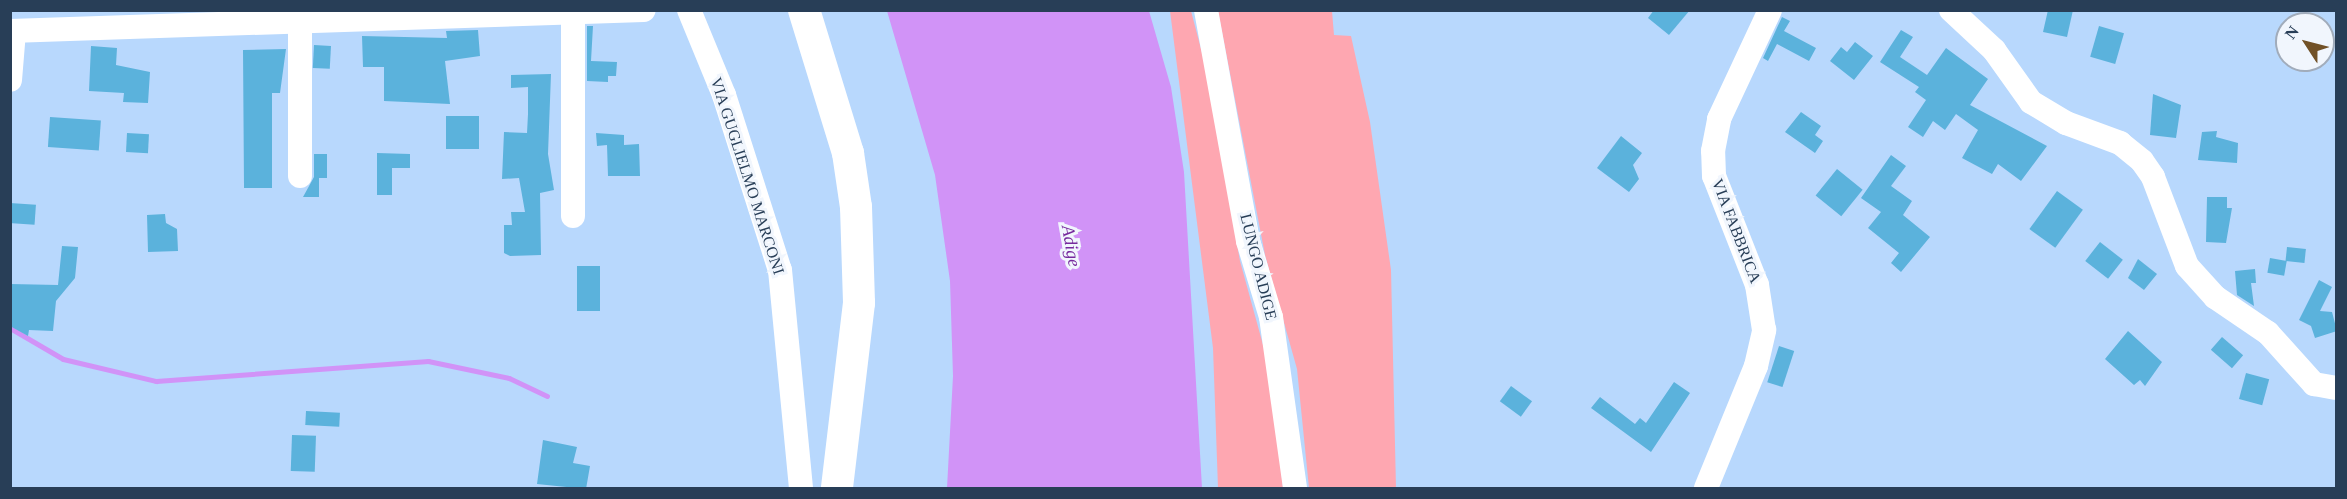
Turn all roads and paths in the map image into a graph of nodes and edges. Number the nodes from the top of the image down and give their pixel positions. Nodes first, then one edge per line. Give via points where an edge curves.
1 (644, 10) edge
2 (689, 10) edge
3 (804, 10) edge
4 (1206, 10) edge
5 (1770, 10) edge
6 (1950, 10) edge
7 (573, 13) junction
8 (300, 18) junction
9 (12, 31) edge
10 (10, 80) edge
11 (300, 176) dead end
12 (573, 216) dead end
13 (2337, 388) edge
14 (801, 489) edge
15 (837, 489) edge
16 (1295, 489) edge
17 (1706, 489) edge

1 - 7 street
2 - 14 street, VIA GUGLIELMO MARCONI via 724,95 780,270
3 - 15 main road via 848,153 856,207 858,315
4 - 16 street, LUNGO ADIGE via 1248,241 1271,317
5 - 17 street, VIA FABBRICA via 1719,119 1713,151 1714,176 1757,285 1764,330 1756,366
6 - 13 street via 1994,50 2031,102 2066,123 2120,143 2142,161 2154,177 2187,266 2215,297 2268,333 2314,384
7 - 8 street
7 - 12 street
8 - 9 street
8 - 11 street
9 - 10 street

